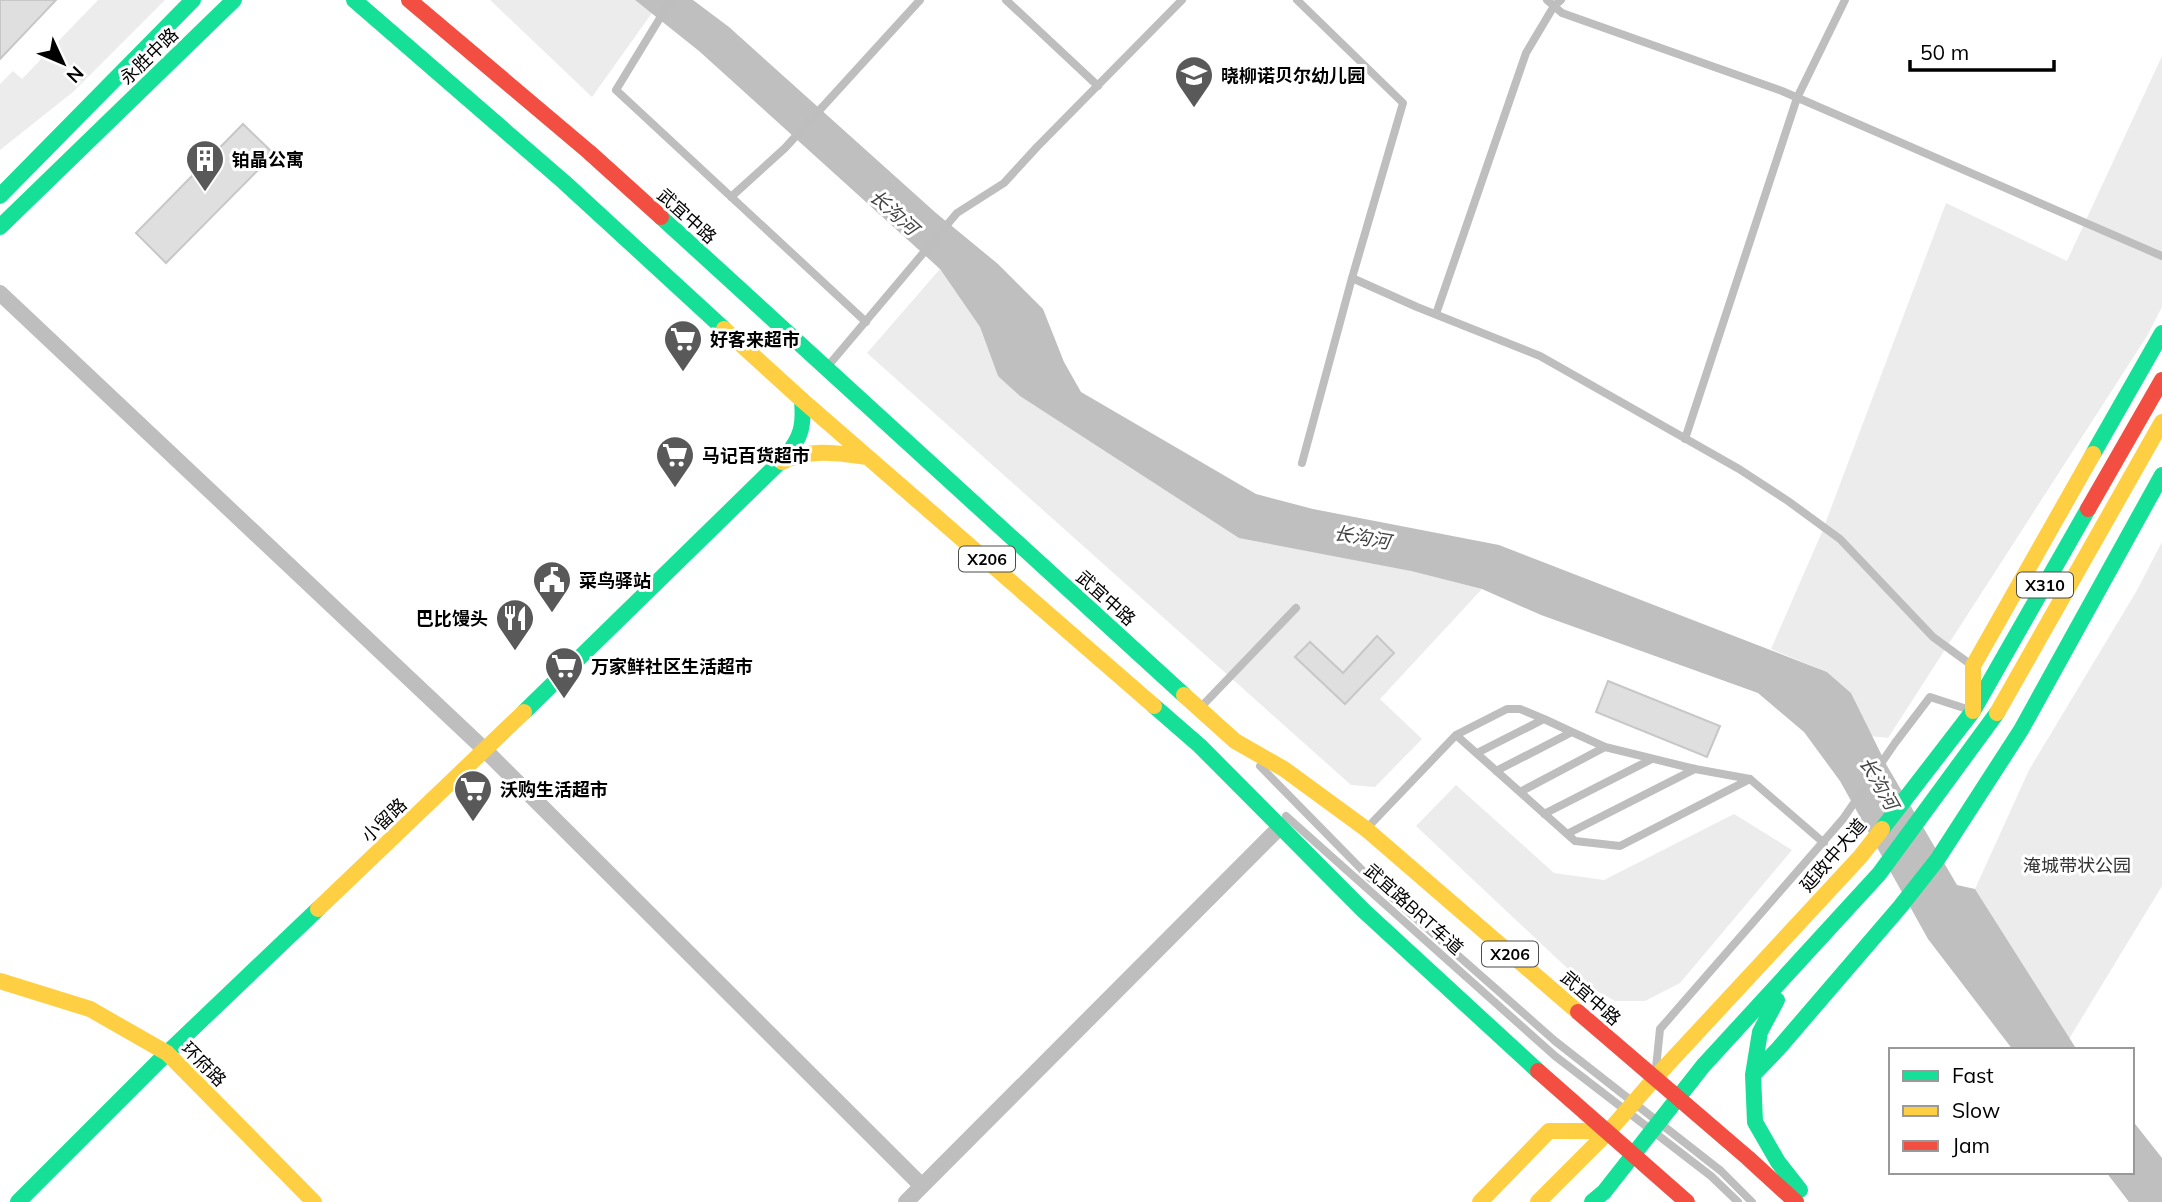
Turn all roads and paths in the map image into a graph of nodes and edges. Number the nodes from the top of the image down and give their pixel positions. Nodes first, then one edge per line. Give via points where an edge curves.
1 (193, 0) edge
2 (234, 0) edge
3 (354, 0) edge
4 (409, 0) edge
5 (671, 0) edge
6 (920, 0) edge
7 (1006, 0) edge
8 (1182, 0) edge
9 (1297, 0) edge
10 (1547, 0) edge
11 (1845, 0) edge
12 (1558, 3) edge
13 (1098, 86) junction
14 (1797, 98) junction
15 (0, 196) edge
16 (731, 197) junction
17 (0, 227) edge
18 (2162, 256) edge
19 (1352, 278) junction
20 (0, 293) edge
21 (1436, 314) junction
22 (866, 322) junction
23 (2162, 333) edge
24 (826, 368) junction
25 (2162, 380) edge
26 (802, 400) junction
27 (2162, 422) edge
28 (1685, 439) junction
29 (867, 457) junction
30 (1302, 463) dead end
31 (776, 465) junction
32 (2162, 475) edge
33 (1296, 608) dead end
34 (1973, 666) junction
35 (1199, 709) junction
36 (1973, 711) junction
37 (1544, 719) junction
38 (1998, 720) junction
39 (1572, 732) junction
40 (1456, 735) junction
41 (1235, 741) junction
42 (1200, 746) junction
43 (1605, 747) junction
44 (485, 750) junction
45 (1477, 753) junction
46 (1652, 759) junction
47 (1695, 769) junction
48 (1496, 771) junction
49 (1750, 779) junction
50 (1520, 792) junction
51 (1265, 797) dead end
52 (1275, 806) dead end
53 (1544, 814) junction
54 (1280, 827) junction
55 (1366, 829) junction
56 (1567, 834) junction
57 (1824, 843) junction
58 (1793, 970) junction
59 (0, 981) edge
60 (167, 1053) junction
61 (1753, 1075) junction
62 (1654, 1079) junction
63 (1677, 1099) junction
64 (1630, 1107) junction
65 (1656, 1126) junction
66 (1609, 1131) junction
67 (1634, 1154) junction
68 (922, 1186) junction
69 (1597, 1199) edge
70 (18, 1202) edge
71 (314, 1202) edge
72 (906, 1202) edge
73 (1480, 1202) edge
74 (1538, 1202) edge
75 (1687, 1202) edge
76 (1738, 1202) edge
77 (1752, 1202) edge
78 (1796, 1202) edge
79 (1808, 1202) edge

1 - 15 main road, 永胜中路
2 - 17 main road, 永胜中路
3 - 26 main road, X206 via 564,182
4 - 24 main road, 武宜中路 / X206 via 589,152
5 - 16 lane via 616,90
6 - 16 lane via 785,148
7 - 13 lane
8 - 13 lane
9 - 19 lane via 1403,103
10 - 12 lane
11 - 14 lane
12 - 14 lane via 1562,13
12 - 21 lane via 1527,53
13 - 22 lane via 1004,183 957,213
14 - 18 lane
14 - 28 lane
16 - 22 lane
19 - 21 lane
19 - 30 lane
20 - 44 street
21 - 28 lane via 1540,356
22 - 24 lane
23 - 34 main road
24 - 35 main road, 武宜中路 / X206
25 - 36 main road, 延政中大道 / X310
26 - 29 main road, X206
26 - 31 main road, 小留路 via 804,424 797,444
27 - 38 main road, X310
28 - 34 lane via 1788,501 1840,539 1933,637
29 - 31 main road, 小留路 via 794,454
29 - 42 main road, X206
31 - 44 main road, 小留路
32 - 61 main road via 1937,860
33 - 35 lane
34 - 36 main road
35 - 41 main road, 武宜中路 / X206
36 - 38 lane
36 - 57 lane via 1930,697
36 - 62 main road, 延政中大道 / X310 via 1860,858
37 - 39 lane
37 - 40 lane via 1507,709
37 - 45 lane
38 - 58 main road via 1878,874
39 - 43 lane
39 - 48 lane
40 - 45 lane
40 - 55 lane
41 - 55 main road, 武宜中路 / X206 via 1284,769
41 - 64 lane, 武宜路BRT车道 via 1370,878
42 - 51 lane
42 - 54 main road, X206
43 - 46 lane
43 - 50 lane
44 - 60 main road, 小留路
44 - 68 street
45 - 48 lane
46 - 47 lane
46 - 53 lane
47 - 49 lane
47 - 56 lane
48 - 50 lane
49 - 56 lane via 1620,846 1575,841
49 - 57 lane
50 - 53 lane
52 - 64 lane, 武宜路BRT车道 via 1555,1056
53 - 56 lane
54 - 66 main road, X206 via 1363,910
54 - 68 street
55 - 62 main road, 武宜中路 / X206
57 - 62 lane via 1660,1029
58 - 61 main road via 1760,1032
58 - 63 main road
59 - 60 main road, 环府路 via 90,1009
60 - 70 main road, 小留路
60 - 71 main road, 环府路
61 - 79 main road via 1755,1122
62 - 63 main road, 武宜中路 / X206
62 - 64 main road, 延政中大道
63 - 65 main road
63 - 78 main road, 武宜中路 / X206
64 - 65 lane, 武宜路BRT车道
64 - 66 main road, 延政中大道
65 - 67 main road
65 - 76 lane, 武宜路BRT车道
65 - 77 lane, 武宜路BRT车道 via 1721,1171
66 - 67 main road, X206
66 - 73 main road via 1549,1131
66 - 74 main road, 延政中大道
67 - 69 main road
67 - 75 main road, X206
68 - 72 street

